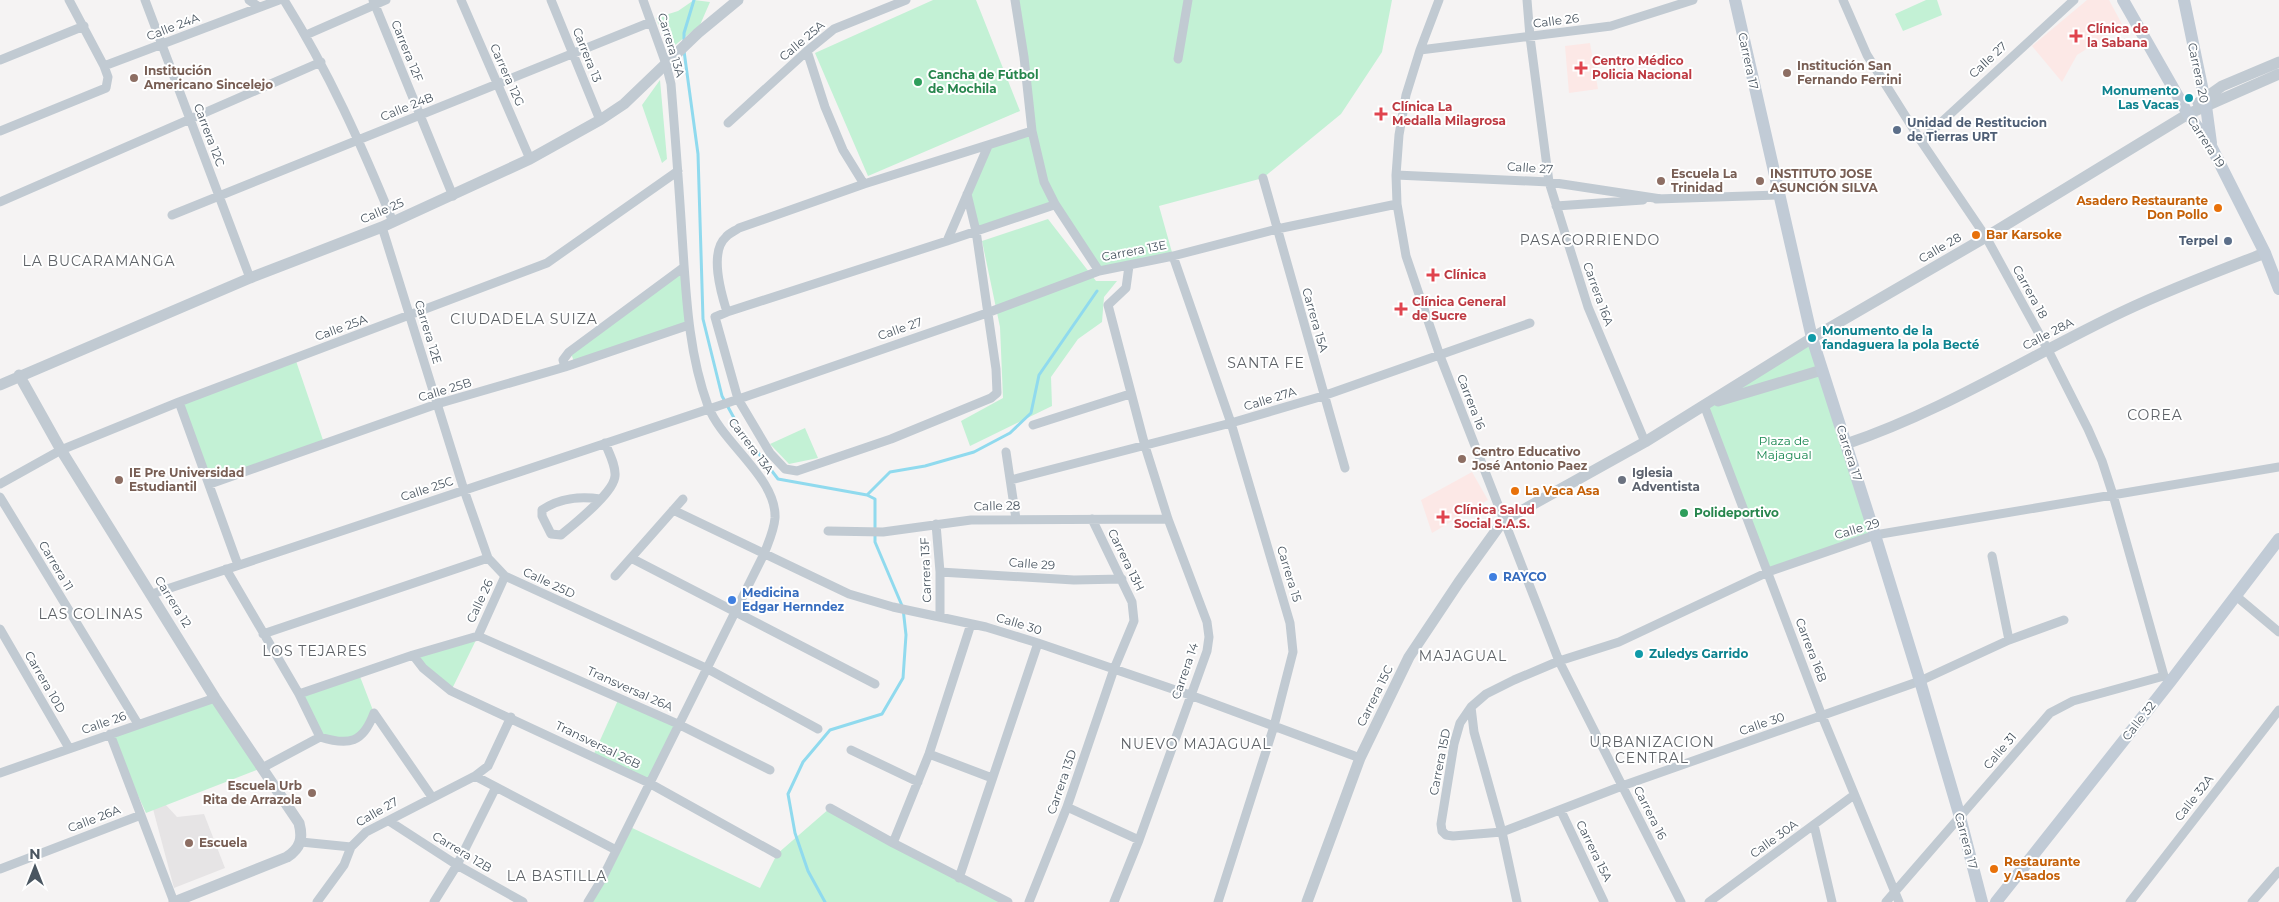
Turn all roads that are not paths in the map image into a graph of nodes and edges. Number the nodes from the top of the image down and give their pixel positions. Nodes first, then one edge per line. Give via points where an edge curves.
1 (69, 0) edge
2 (145, 0) edge
3 (249, 0) edge
4 (279, 0) edge
5 (284, 0) edge
6 (386, 0) edge
7 (461, 0) edge
8 (551, 0) edge
9 (643, 0) edge
10 (906, 0) edge
11 (1015, 0) edge
12 (1188, 0) edge
13 (1439, 0) edge
14 (1527, 0) edge
15 (1693, 0) edge
16 (1735, 0) edge
17 (1843, 0) edge
18 (2074, 0) edge
19 (2123, 0) edge
20 (2184, 0) edge
21 (374, 2) edge
22 (731, 2) edge
23 (259, 7) junction
24 (651, 22) junction
25 (84, 26) junction
26 (306, 35) junction
27 (1530, 37) junction
28 (162, 44) junction
29 (1420, 50) junction
30 (807, 51) junction
31 (572, 54) junction
32 (0, 60) edge
33 (1178, 60) dead end
34 (321, 62) junction
35 (2279, 62) edge
36 (666, 64) junction
37 (104, 66) junction
38 (2279, 74) edge
39 (498, 84) junction
40 (2205, 102) junction
41 (2188, 114) junction
42 (420, 115) junction
43 (600, 120) junction
44 (191, 121) junction
45 (728, 124) dead end
46 (0, 131) edge
47 (1032, 131) junction
48 (359, 139) junction
49 (1921, 141) junction
50 (988, 146) junction
51 (2211, 146) junction
52 (530, 159) junction
53 (678, 171) junction
54 (1396, 175) junction
55 (1263, 178) dead end
56 (1549, 182) junction
57 (864, 184) junction
58 (967, 194) junction
59 (1778, 195) junction
60 (453, 196) junction
61 (219, 197) junction
62 (1661, 198) junction
63 (0, 202) edge
64 (1055, 204) junction
65 (1397, 204) junction
66 (1556, 206) junction
67 (172, 215) dead end
68 (393, 222) junction
69 (382, 227) junction
70 (1277, 229) junction
71 (976, 231) junction
72 (1986, 237) junction
73 (946, 241) junction
74 (2265, 253) junction
75 (1173, 256) junction
76 (1128, 266) junction
77 (684, 267) junction
78 (2276, 269) edge
79 (1099, 271) junction
80 (250, 278) junction
81 (2279, 289) edge
82 (727, 312) junction
83 (987, 313) junction
84 (410, 316) junction
85 (1530, 323) dead end
86 (689, 325) junction
87 (1812, 338) junction
88 (2048, 350) junction
89 (1440, 356) junction
90 (565, 367) junction
91 (1822, 370) junction
92 (19, 375) junction
93 (0, 385) edge
94 (1130, 394) junction
95 (1324, 396) junction
96 (734, 401) junction
97 (179, 402) junction
98 (437, 404) junction
99 (1704, 405) junction
100 (713, 407) junction
101 (1230, 423) junction
102 (1032, 425) dead end
103 (1645, 442) junction
104 (605, 443) junction
105 (1846, 444) junction
106 (1145, 446) junction
107 (61, 450) junction
108 (1006, 452) dead end
109 (2279, 466) edge
110 (1345, 468) dead end
111 (1011, 480) junction
112 (0, 484) edge
113 (210, 484) junction
114 (464, 490) junction
115 (2113, 495) junction
116 (0, 497) edge
117 (600, 499) junction
118 (683, 499) dead end
119 (673, 510) junction
120 (1016, 519) junction
121 (1092, 519) junction
122 (1168, 519) junction
123 (1503, 521) junction
124 (936, 524) junction
125 (828, 531) dead end
126 (1876, 535) junction
127 (2279, 539) edge
128 (764, 554) junction
129 (1992, 556) dead end
130 (488, 558) junction
131 (631, 558) junction
132 (238, 565) junction
133 (226, 569) junction
134 (940, 572) junction
135 (1768, 572) junction
136 (505, 576) junction
137 (615, 576) dead end
138 (1122, 579) junction
139 (152, 594) junction
140 (2236, 596) junction
141 (734, 610) junction
142 (940, 616) junction
143 (2064, 620) dead end
144 (971, 624) junction
145 (0, 629) edge
146 (2279, 632) edge
147 (263, 634) junction
148 (478, 636) junction
149 (2009, 640) junction
150 (1038, 643) junction
151 (413, 655) junction
152 (1559, 661) junction
153 (706, 668) junction
154 (1114, 669) junction
155 (2167, 679) junction
156 (1920, 681) junction
157 (876, 684) dead end
158 (298, 694) junction
159 (1190, 695) junction
160 (216, 698) junction
161 (1471, 707) junction
162 (2279, 710) edge
163 (1822, 716) junction
164 (511, 717) junction
165 (138, 724) junction
166 (678, 724) junction
167 (1274, 726) junction
168 (818, 729) dead end
169 (110, 734) junction
170 (320, 737) junction
171 (69, 748) junction
172 (851, 750) dead end
173 (929, 754) junction
174 (1360, 758) junction
175 (262, 768) junction
176 (770, 770) dead end
177 (0, 772) edge
178 (475, 776) junction
179 (992, 778) junction
180 (918, 782) junction
181 (649, 783) junction
182 (1622, 786) junction
183 (496, 787) junction
184 (1854, 796) junction
185 (432, 797) junction
186 (1067, 807) junction
187 (830, 808) dead end
188 (1561, 811) junction
189 (141, 815) junction
190 (1960, 817) junction
191 (389, 821) junction
192 (1441, 824) joint
193 (1814, 825) junction
194 (1502, 832) junction
195 (1139, 840) junction
196 (301, 842) junction
197 (893, 843) junction
198 (351, 847) junction
199 (616, 850) junction
200 (777, 854) dead end
201 (457, 865) junction
202 (0, 869) edge
203 (2279, 870) edge
204 (959, 878) junction
205 (1895, 892) junction
206 (174, 902) edge
207 (317, 902) edge
208 (434, 902) edge
209 (523, 902) edge
210 (588, 902) edge
211 (1008, 902) edge
212 (1029, 902) edge
213 (1114, 902) edge
214 (1218, 902) edge
215 (1307, 902) edge
216 (1518, 902) edge
217 (1604, 902) edge
218 (1681, 902) edge
219 (1709, 902) edge
220 (1832, 902) edge
221 (1886, 902) edge
222 (1899, 902) edge
223 (1982, 902) edge
224 (1996, 902) edge
225 (2130, 902) edge
226 (2252, 902) edge

1 - 25 street
2 - 28 street, Carrera 12C
3 - 23 street
4 - 23 street, Calle 24A
5 - 26 street
6 - 21 street
7 - 39 street, Carrera 12G
8 - 31 street, Carrera 13
9 - 24 street, Carrera 13A
10 - 30 street, Calle 25A via 834,29
11 - 47 street, Carrera 13E
12 - 33 street
13 - 29 street, Carrera 16
14 - 27 street, Carrera 16A
15 - 27 street, Calle 26 via 1610,26
16 - 59 main road, Carrera 17
17 - 49 street, Carrera 18 via 1867,54
18 - 49 street, Calle 27
19 - 41 main road, Carrera 19
20 - 40 main road, Carrera 20
21 - 26 street
21 - 42 street, Carrera 12F
22 - 36 street, Calle 25
23 - 28 street, Calle 24A
24 - 31 street, Calle 24B
24 - 36 street, Carrera 13A
25 - 32 street
25 - 37 street
26 - 34 street
27 - 29 street, Calle 26
27 - 56 street, Carrera 16A
28 - 37 street, Calle 24A
28 - 44 street, Carrera 12C
29 - 54 street, Carrera 16 via 1406,94
30 - 45 street, Calle 25A
30 - 57 street via 842,150
31 - 39 street, Calle 24B
31 - 43 street, Carrera 13
34 - 44 street
34 - 48 street
35 - 40 street, Calle 28 via 2222,86
36 - 43 street, Calle 25 via 624,104
36 - 53 street, Carrera 13A
37 - 46 street via 108,84 102,91
38 - 40 street, Calle 28
39 - 42 street, Calle 24B
39 - 52 street, Carrera 12G
40 - 41 street, Calle 28
40 - 51 main road, Carrera 20
41 - 51 main road, Carrera 19
41 - 72 street, Calle 28
42 - 48 street, Calle 24B
42 - 60 street, Carrera 12F
43 - 52 street, Calle 25
44 - 61 street, Carrera 12C
44 - 63 street
47 - 50 street
47 - 64 street, Carrera 13E via 1044,182
48 - 61 street, Calle 24B
48 - 68 street
49 - 72 street, Carrera 18
50 - 57 street
50 - 58 street
51 - 74 main road, Carrera 19
52 - 60 street, Calle 25
53 - 77 street, Carrera 13A
53 - 84 street, Calle 25A via 547,263
54 - 56 street, Calle 27
54 - 65 street, Carrera 16
55 - 70 street, Carrera 15A
56 - 62 street, Calle 27
56 - 66 street, Carrera 16A
57 - 82 street via 739,228 725,237 717,268
58 - 71 street
58 - 73 street
59 - 62 street, Calle 27
59 - 87 main road, Carrera 17
60 - 68 street, Calle 25
61 - 67 street, Calle 24B
61 - 80 street, Carrera 12C
62 - 66 street, Calle 27
64 - 71 street
64 - 79 street, Carrera 13E
65 - 70 street, Carrera 13E
65 - 89 street, Carrera 16 via 1406,256
66 - 103 street, Carrera 16A via 1588,307
68 - 69 street, Calle 25
69 - 80 street, Calle 25
69 - 84 street, Carrera 12E
70 - 75 street, Carrera 13E
70 - 95 street, Carrera 15A
71 - 73 street
71 - 83 street
72 - 87 street, Calle 28
72 - 88 street, Carrera 18
73 - 82 street
74 - 78 main road, Carrera 19
74 - 88 street, Calle 28A via 2183,284
75 - 76 street, Carrera 13E
75 - 101 street, Carrera 15
76 - 79 street, Carrera 13E
76 - 94 street, Carrera 14 via 1126,288 1108,304
77 - 86 street, Carrera 13A
77 - 90 street via 568,352 563,360
78 - 81 main road, Carrera 19
79 - 83 street, Calle 27
80 - 92 street, Calle 25
82 - 96 street via 715,317
83 - 96 street, Calle 27
83 - 96 street via 998,387 995,396 882,442 790,471 770,453
84 - 97 street, Calle 25A
84 - 98 street, Carrera 12E
85 - 89 street, Calle 27A
86 - 90 street, Calle 25B
86 - 100 street, Carrera 13A via 698,376
87 - 91 main road, Carrera 17
87 - 99 street, Calle 28
88 - 105 street, Calle 28A via 1914,419
88 - 115 street, Carrera 18 via 2098,453
89 - 95 street, Calle 27A
89 - 123 street, Carrera 16
90 - 98 street, Calle 25B
91 - 99 street, Calle 28
91 - 105 main road, Carrera 17
92 - 93 street, Calle 25
92 - 107 street, Carrera 12
94 - 102 street
94 - 106 street, Carrera 14
95 - 101 street, Calle 27A
95 - 110 street, Carrera 15A
96 - 100 street, Calle 27
97 - 107 street, Calle 25A
97 - 113 street
98 - 113 street, Calle 25B
98 - 114 street, Carrera 12E
99 - 103 street, Calle 28
99 - 135 street, Carrera 16B
100 - 104 street, Calle 25C
100 - 128 street, Carrera 13A via 726,436 771,498 775,517
101 - 106 street, Calle 27A
101 - 167 street, Carrera 15 via 1293,638 1293,652
103 - 123 street, Calle 28
104 - 114 street, Calle 25C
104 - 117 street via 616,473 609,490
105 - 126 main road, Carrera 17
106 - 111 street, Calle 27A
106 - 122 street, Carrera 14
107 - 112 street, Calle 25A
107 - 139 street, Carrera 12
108 - 111 street
109 - 115 street, Calle 29
111 - 120 street
113 - 132 street
114 - 130 street, Carrera 12E
114 - 132 street, Calle 25C
115 - 126 street, Calle 29
115 - 155 street, Carrera 18
116 - 165 street, Carrera 11
117 - 117 street via 561,535 551,534 542,516 546,507 574,498
118 - 119 street
119 - 128 street, Calle 30
119 - 131 street
120 - 121 street, Calle 28
120 - 124 street, Calle 28
121 - 122 street, Calle 28
121 - 138 street, Carrera 13H
122 - 159 street, Carrera 14 via 1207,622 1209,637
123 - 152 street, Carrera 16
123 - 174 street, Carrera 15C via 1409,657
124 - 125 street, Calle 28 via 883,532
124 - 134 street, Carrera 13F
126 - 135 street, Calle 29
126 - 156 main road, Carrera 17
127 - 140 main road, Calle 32
128 - 141 street, Carrera 13A
128 - 142 street, Calle 30 via 848,594
129 - 149 street
130 - 136 street, Calle 25D
130 - 147 street
131 - 137 street
131 - 141 street
132 - 133 street, Calle 25C
133 - 139 street, Calle 25C
133 - 147 street
134 - 138 street, Calle 29 via 1074,580
134 - 142 street, Carrera 13F
135 - 152 street, Calle 29 via 1626,639
135 - 163 street, Carrera 16B
136 - 148 street, Calle 26
136 - 153 street, Calle 25D
138 - 154 street, Carrera 13H via 1132,602 1134,621
139 - 160 street, Carrera 12
140 - 146 street
140 - 155 main road, Calle 32
141 - 153 street, Carrera 13A
141 - 157 street
142 - 144 street, Calle 30
143 - 149 street, Calle 30
144 - 150 street, Calle 30
144 - 173 street
145 - 171 street, Carrera 10D
147 - 158 street
148 - 151 street
148 - 166 street, Transversal 26A
149 - 156 street, Calle 30
150 - 154 street, Calle 30
150 - 179 street
151 - 158 street
151 - 164 street, Transversal 26B via 423,668 451,690
152 - 161 street, Calle 29 via 1486,694
152 - 182 street, Carrera 16
153 - 166 street, Carrera 13A
153 - 168 street, Calle 25D
154 - 159 street, Calle 30
154 - 186 street, Carrera 13D
155 - 190 street, Calle 31 via 2073,701 2050,713
155 - 224 main road, Calle 32
156 - 163 street, Calle 30
156 - 190 main road, Carrera 17
158 - 170 street
159 - 167 street, Calle 30
159 - 195 street, Carrera 14
160 - 165 street, Calle 26
160 - 175 street, Carrera 12
161 - 192 street, Carrera 15D via 1460,723 1454,744
161 - 194 street via 1474,732
162 - 225 street, Calle 32A
163 - 182 street, Calle 30
163 - 184 street, Carrera 16B
164 - 178 street, Calle 27 via 488,766
164 - 181 street, Transversal 26B
165 - 169 street, Calle 26
166 - 176 street, Transversal 26A
166 - 181 street, Carrera 13A
167 - 174 street, Calle 30
167 - 214 street, Carrera 15
169 - 171 street, Calle 26
169 - 189 street
170 - 175 street
170 - 185 street via 338,742 355,740 368,729 374,713
171 - 177 street, Calle 26
172 - 180 street
173 - 179 street
173 - 180 street
174 - 215 street, Carrera 15C
175 - 196 street, Carrera 12 via 299,823
178 - 183 street
178 - 185 street, Calle 27
179 - 204 street
180 - 197 street
181 - 199 street, Carrera 13A
181 - 200 street, Transversal 26B
182 - 188 street, Calle 30
182 - 218 street, Carrera 16
183 - 199 street
183 - 201 street
184 - 193 street, Calle 30A
184 - 205 street, Carrera 16B
185 - 191 street, Calle 27
186 - 195 street
186 - 212 street, Carrera 13D
187 - 197 street
188 - 194 street, Calle 30
188 - 217 street, Carrera 15A
189 - 202 street, Calle 26A
189 - 206 street
190 - 205 street, Calle 31
190 - 223 main road, Carrera 17
191 - 198 street, Calle 27 via 366,832
191 - 201 street, Carrera 12B
192 - 194 street, Calle 30 via 1446,835 1453,836
193 - 219 street, Calle 30A
193 - 220 street
194 - 216 street
195 - 213 street, Carrera 14
196 - 198 street
196 - 206 street via 296,852 287,857
197 - 204 street
198 - 207 street via 344,865
199 - 210 street, Carrera 13A
201 - 208 street
201 - 209 street, Carrera 12B
203 - 226 street
204 - 211 street
205 - 221 street, Calle 31
205 - 222 street, Carrera 16B

